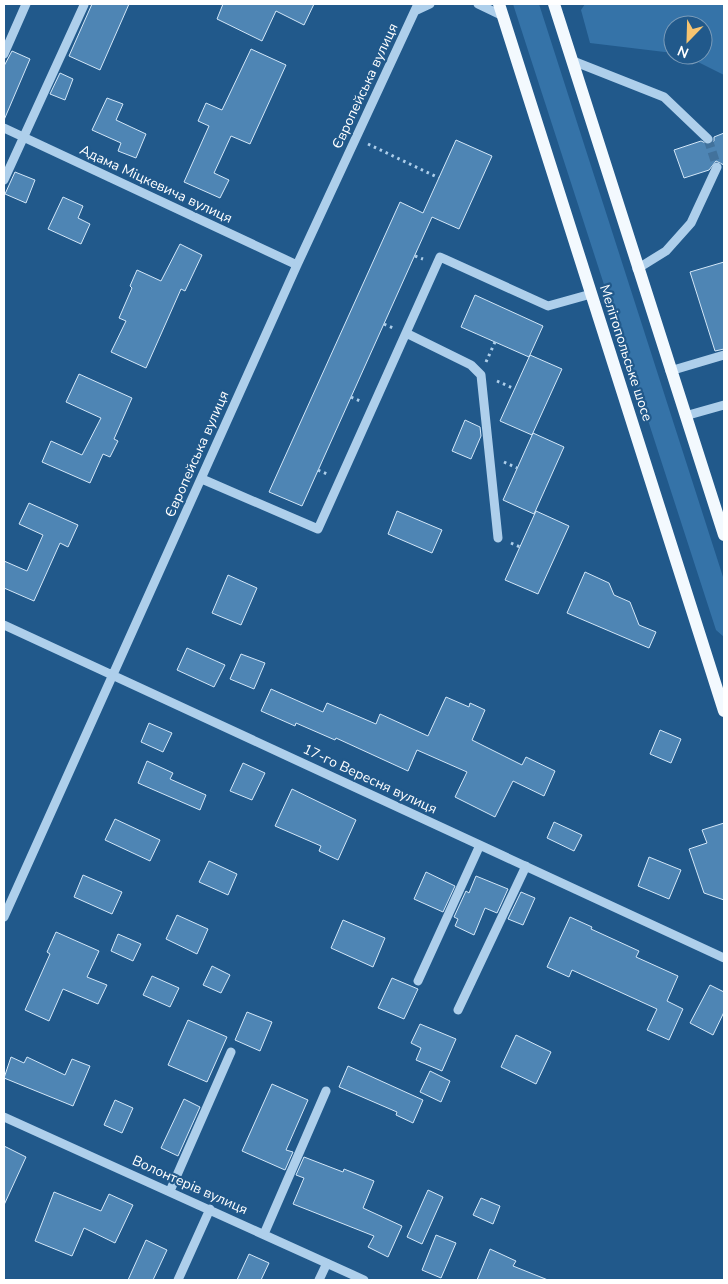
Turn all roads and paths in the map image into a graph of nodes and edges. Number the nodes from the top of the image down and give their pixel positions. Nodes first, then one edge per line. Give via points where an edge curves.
1 (26, 4) edge
2 (430, 4) edge
3 (478, 4) edge
4 (554, 4) edge
5 (84, 5) dead end
6 (417, 7) edge
7 (501, 10) edge
8 (4, 54) edge
9 (573, 61) junction
10 (4, 128) edge
11 (23, 137) junction
12 (356, 139) junction
13 (708, 139) tunnel mouth
14 (717, 167) tunnel mouth
15 (439, 178) dead end
16 (4, 180) edge
17 (297, 264) junction
18 (638, 269) junction
19 (591, 294) junction
20 (406, 333) junction
21 (724, 355) edge
22 (670, 371) junction
23 (724, 405) edge
24 (685, 416) junction
25 (202, 479) junction
26 (724, 535) edge
27 (498, 538) dead end
28 (4, 625) edge
29 (114, 676) junction
30 (719, 680) edge
31 (724, 711) edge
32 (480, 845) junction
33 (526, 866) junction
34 (4, 917) edge
35 (724, 958) edge
36 (418, 981) dead end
37 (458, 1010) dead end
38 (231, 1052) dead end
39 (326, 1091) dead end
40 (4, 1117) edge
41 (170, 1191) junction
42 (210, 1209) junction
43 (264, 1234) junction
44 (327, 1263) junction
45 (178, 1280) edge
46 (318, 1280) edge
47 (364, 1280) edge

1 - 8 street
2 - 6 street
3 - 7 street
4 - 9 main road
5 - 11 street
6 - 12 street, Європейська вулиця
7 - 19 main road, Мелітопольське шосе
9 - 13 street via 664,97
9 - 18 main road
10 - 11 street, Адама Міцкевича вулиця
11 - 16 street
11 - 17 street, Адама Міцкевича вулиця
12 - 15 path
12 - 17 street, Європейська вулиця
14 - 18 street via 690,223 666,251
17 - 25 street, Європейська вулиця
18 - 22 main road
19 - 20 street via 548,306 440,257
19 - 30 main road, Мелітопольське шосе
20 - 25 street via 318,529
20 - 27 street via 471,365 480,374
21 - 22 street
22 - 24 main road
23 - 24 street
24 - 26 main road
25 - 29 street, Європейська вулиця
28 - 29 street, 17-го Вересня вулиця
29 - 32 street, 17-го Вересня вулиця
29 - 34 street, Європейська вулиця
30 - 31 main road, Мелітопольське шосе
32 - 33 street, 17-го Вересня вулиця
32 - 36 street
33 - 35 street, 17-го Вересня вулиця
33 - 37 street
38 - 41 street
39 - 43 street
40 - 41 street, Волонтерів вулиця
41 - 42 street, Волонтерів вулиця
42 - 43 street, Волонтерів вулиця
42 - 45 street
43 - 44 street, Волонтерів вулиця
44 - 46 street
44 - 47 street, Волонтерів вулиця

